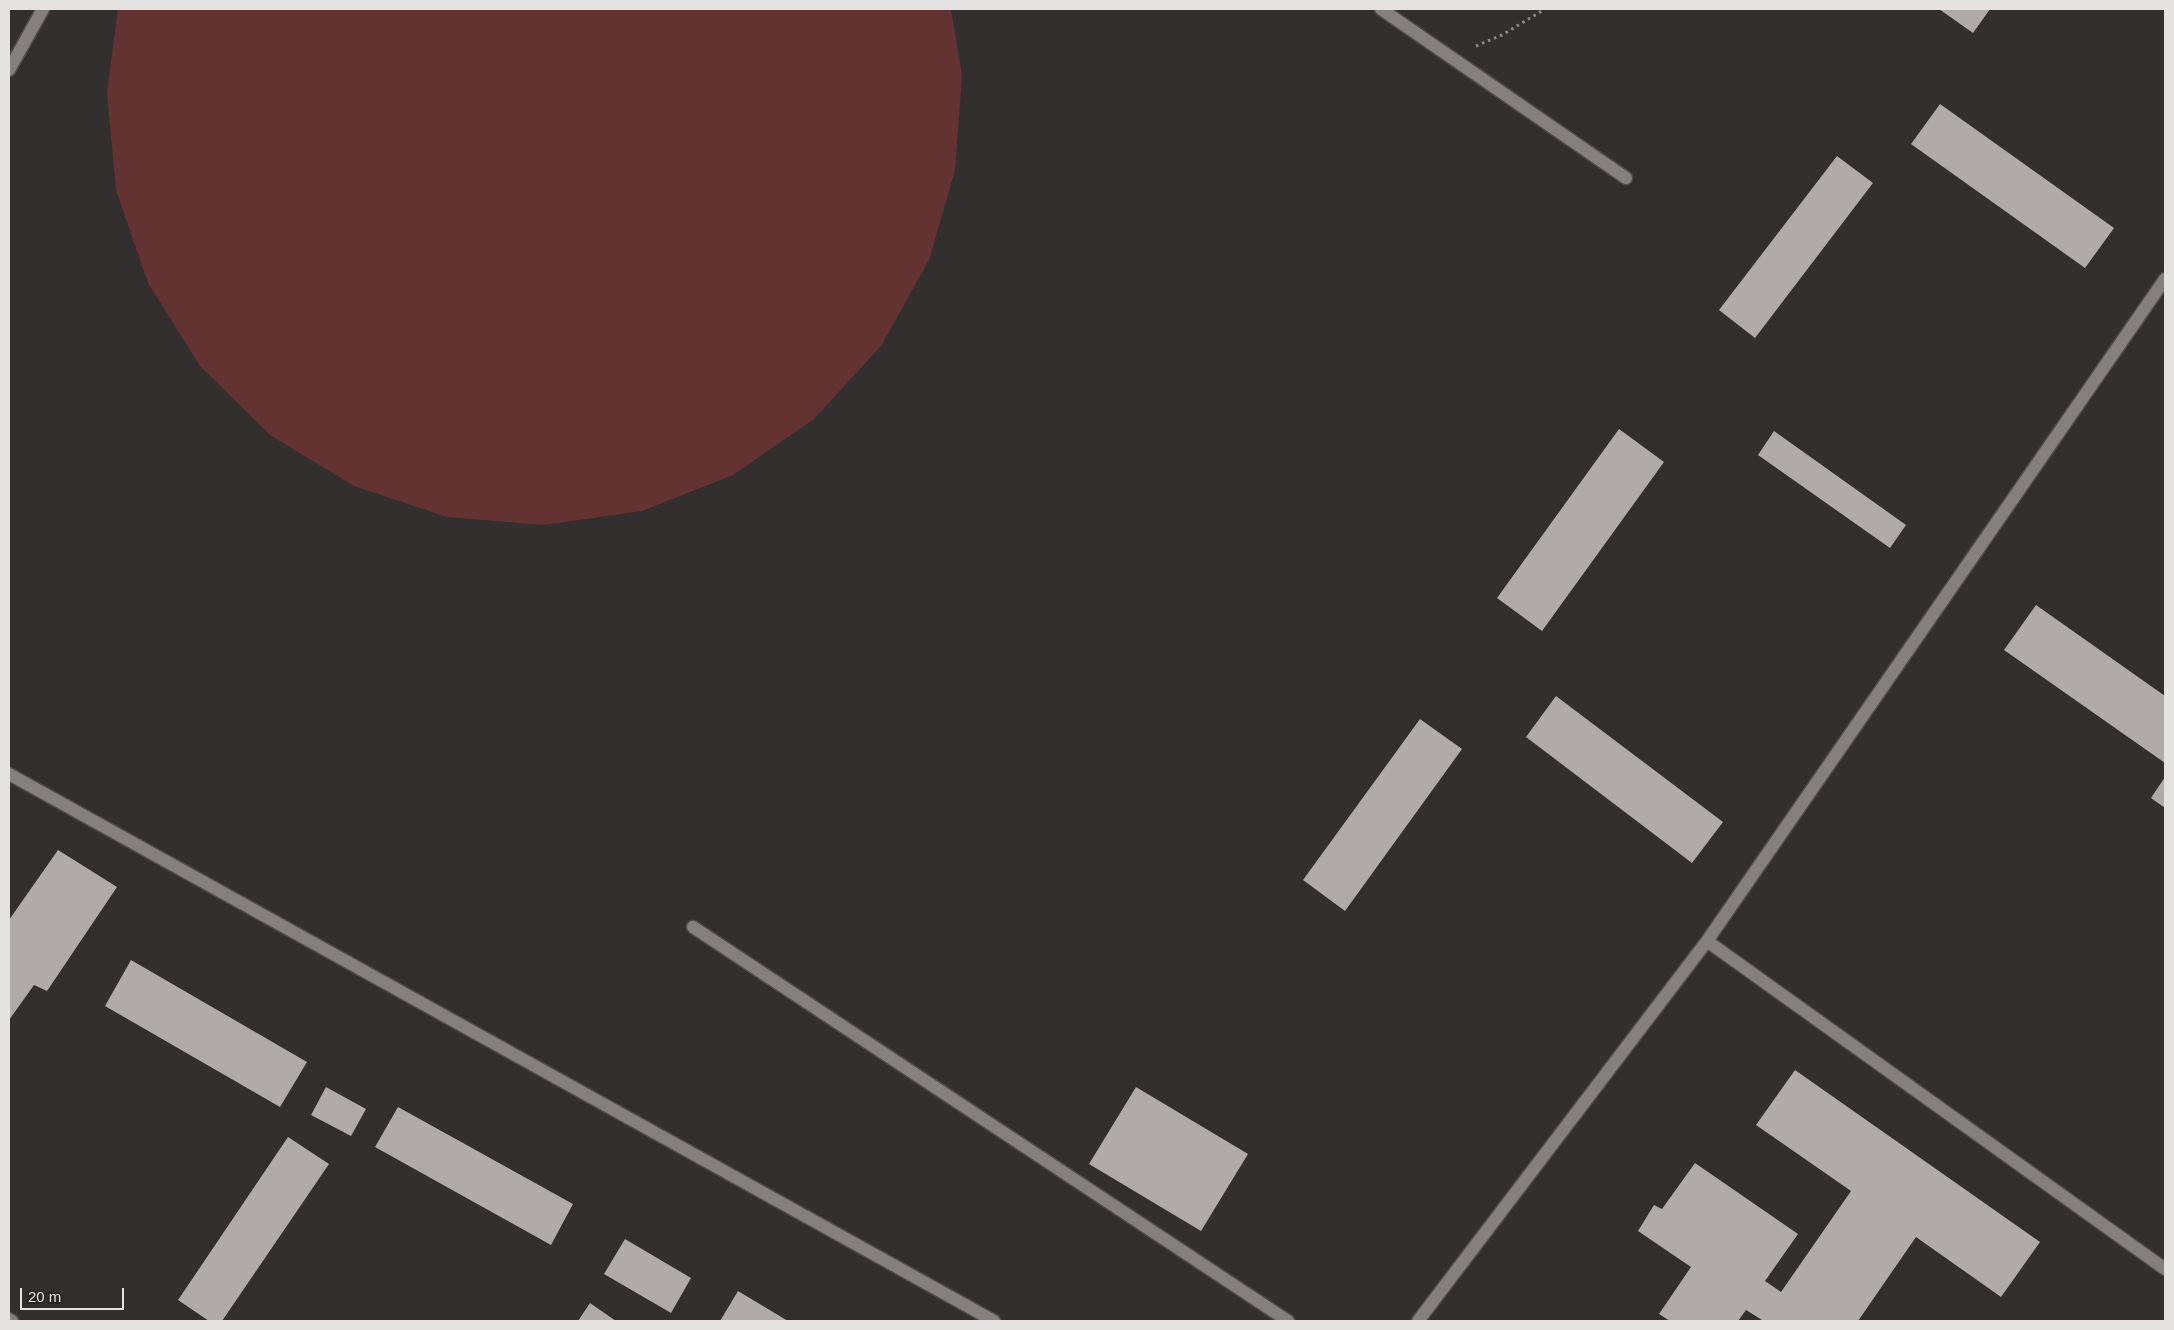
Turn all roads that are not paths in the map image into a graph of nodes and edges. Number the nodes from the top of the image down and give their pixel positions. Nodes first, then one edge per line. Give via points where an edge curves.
1 (43, 9) edge
2 (1381, 9) edge
3 (9, 70) edge
4 (1626, 178) dead end
5 (2165, 279) edge
6 (9, 774) edge
7 (693, 927) dead end
8 (1707, 941) junction
9 (2165, 1269) edge
10 (9, 1319) edge
11 (12, 1321) edge
12 (994, 1321) edge
13 (1288, 1321) edge
14 (1418, 1321) edge

1 - 3 street
2 - 4 street
5 - 8 street
6 - 12 street
7 - 13 street
8 - 9 street
8 - 14 street
10 - 11 street

